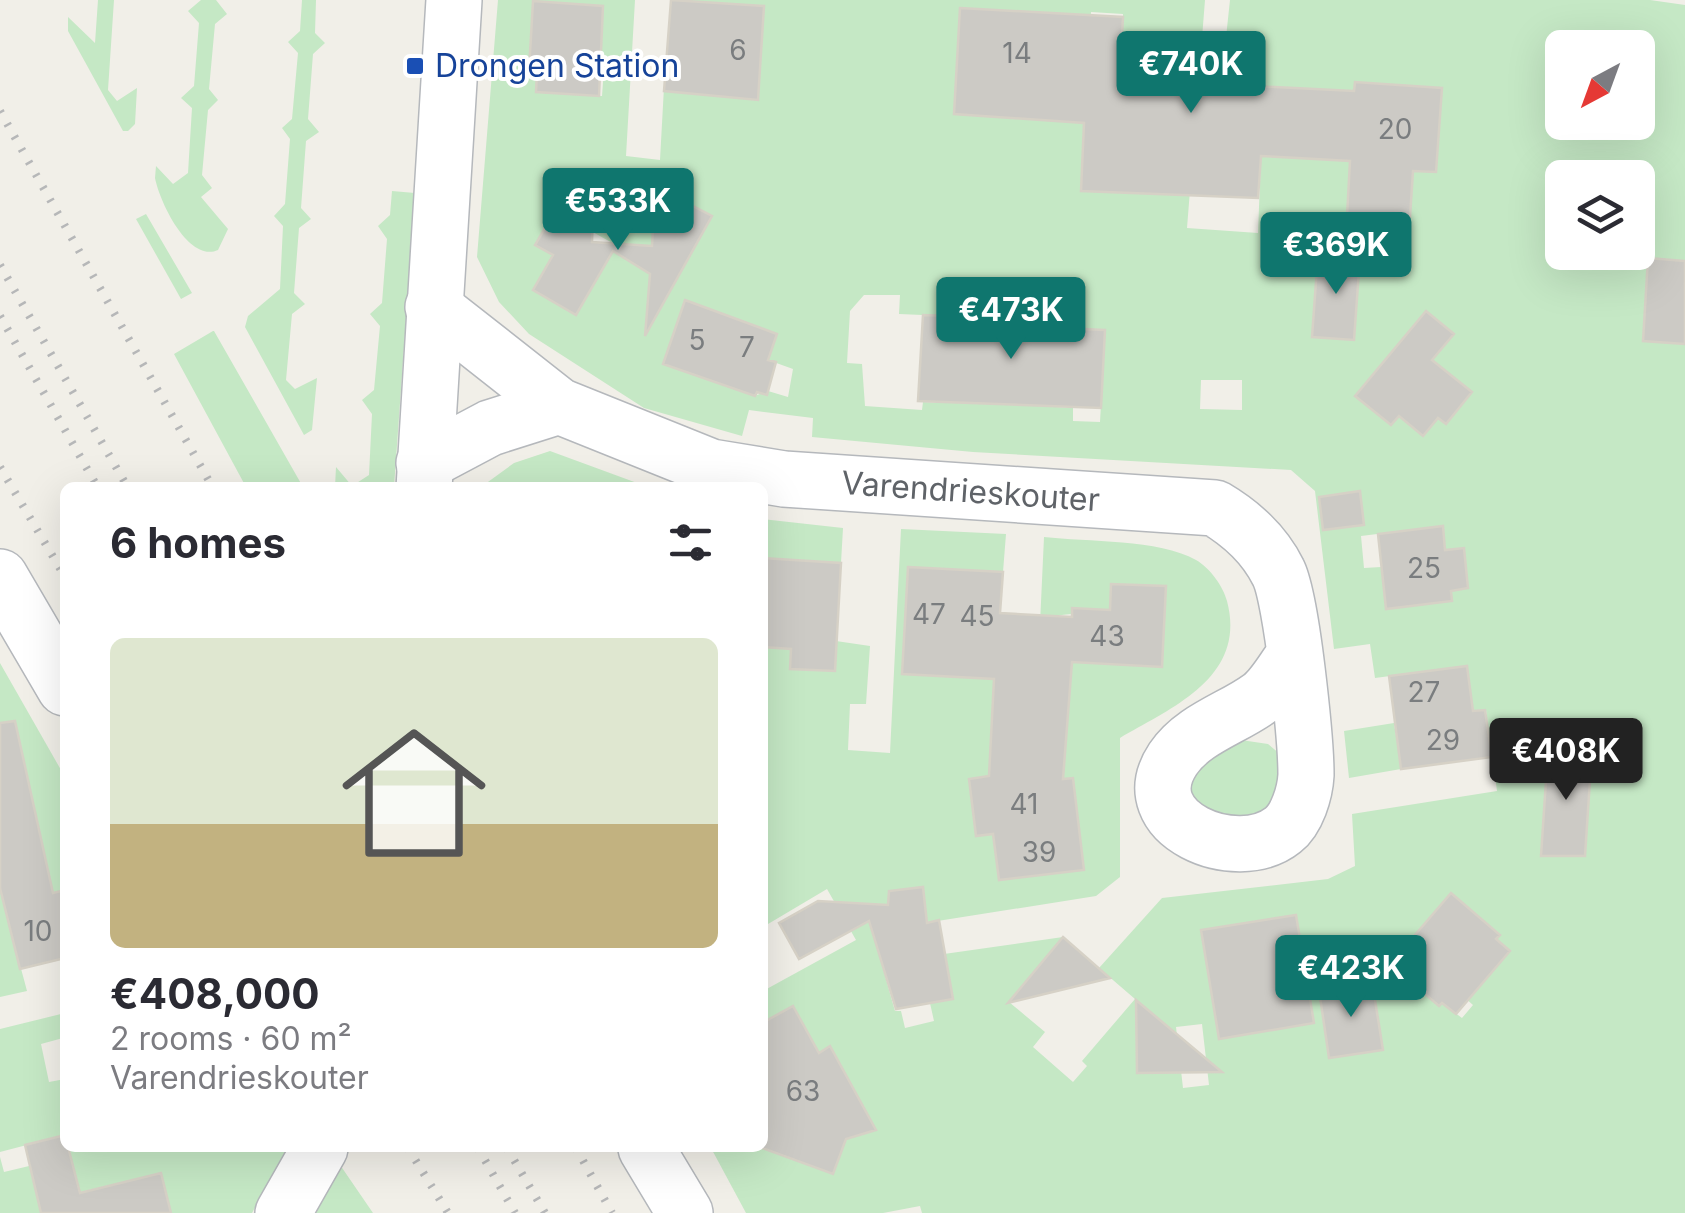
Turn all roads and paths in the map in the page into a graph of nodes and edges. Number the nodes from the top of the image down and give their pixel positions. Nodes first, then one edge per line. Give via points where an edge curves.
1 (454, 0) edge
2 (433, 307) junction
3 (559, 406) junction
4 (424, 475) edge
5 (0, 578) edge
6 (1293, 657) dead end
7 (60, 680) edge
8 (318, 1152) edge
9 (648, 1152) edge
10 (284, 1213) edge
11 (685, 1213) edge

1 - 2 street
2 - 3 street, Varendrieskouter
2 - 4 street
3 - 4 street via 490,428
3 - 6 street, Varendrieskouter via 711,468 784,479 1215,508 1251,534 1280,576
5 - 7 street
8 - 10 street
9 - 11 street

